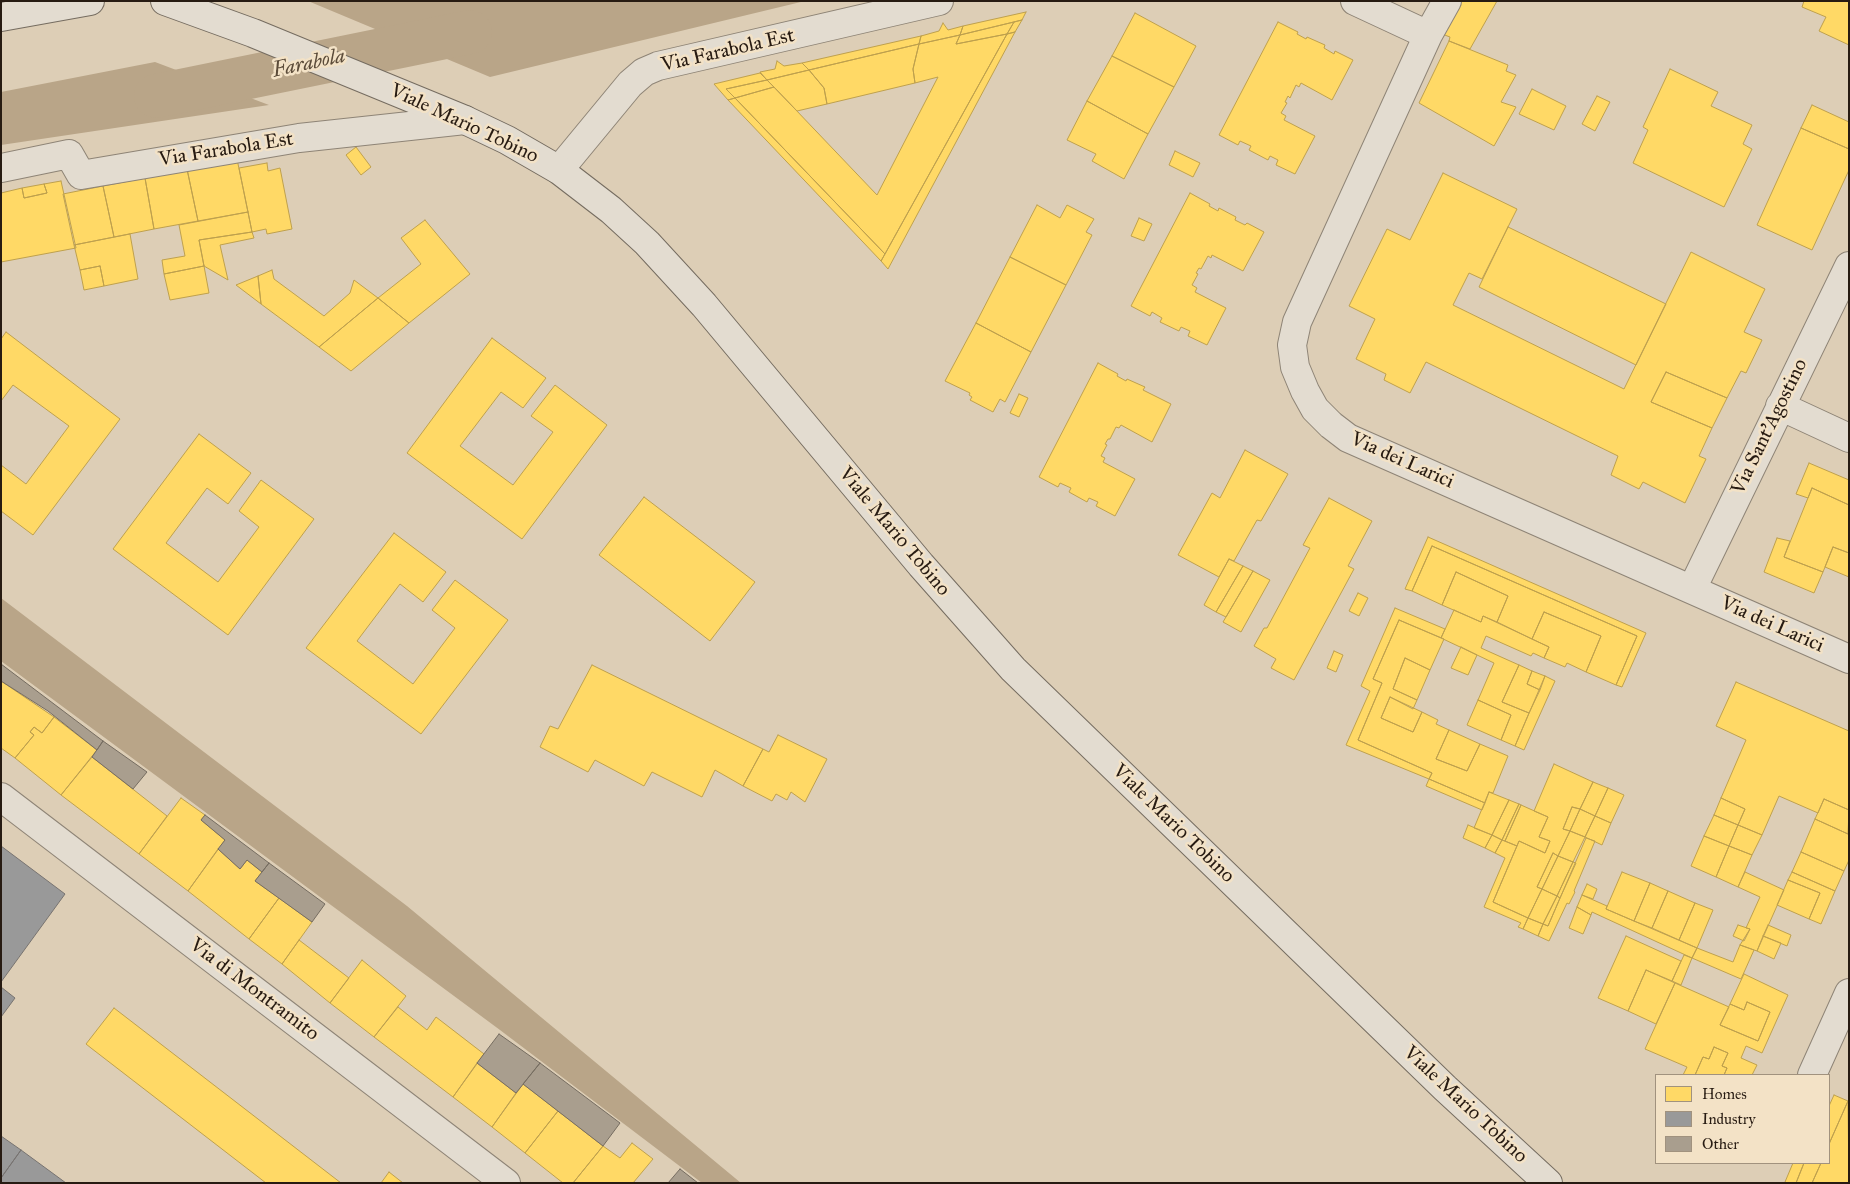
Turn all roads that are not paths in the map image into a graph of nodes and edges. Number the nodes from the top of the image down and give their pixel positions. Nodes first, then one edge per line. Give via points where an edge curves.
1 (90, 1) edge
2 (165, 1) edge
3 (939, 1) edge
4 (1355, 1) edge
5 (1447, 1) edge
6 (1, 17) edge
7 (1428, 35) junction
8 (464, 120) junction
9 (1, 168) edge
10 (559, 170) junction
11 (1849, 266) edge
12 (1780, 406) junction
13 (1849, 438) edge
14 (1692, 589) junction
15 (1849, 659) edge
16 (1, 797) edge
17 (1849, 993) edge
18 (1812, 1074) edge
19 (506, 1183) edge
20 (1548, 1183) edge

1 - 6 street
2 - 8 street, Viale Mario Tobino
3 - 10 street, Via Farabola Est via 658,66 644,72 630,84
4 - 7 street
5 - 7 street, Via dei Larici
7 - 14 street, Via dei Larici via 1297,322 1292,345 1295,367 1305,390 1315,409 1348,438
8 - 9 street, Via Farabola Est via 299,138 81,175 69,154
8 - 10 street, Viale Mario Tobino via 514,143
10 - 20 street, Viale Mario Tobino via 611,210 671,268 921,565 1013,669 1445,1088
11 - 12 street, Via Sant'Agostino
12 - 13 street
12 - 14 street, Via Sant'Agostino
14 - 15 street, Via dei Larici
16 - 19 street, Via di Montramito
17 - 18 street

